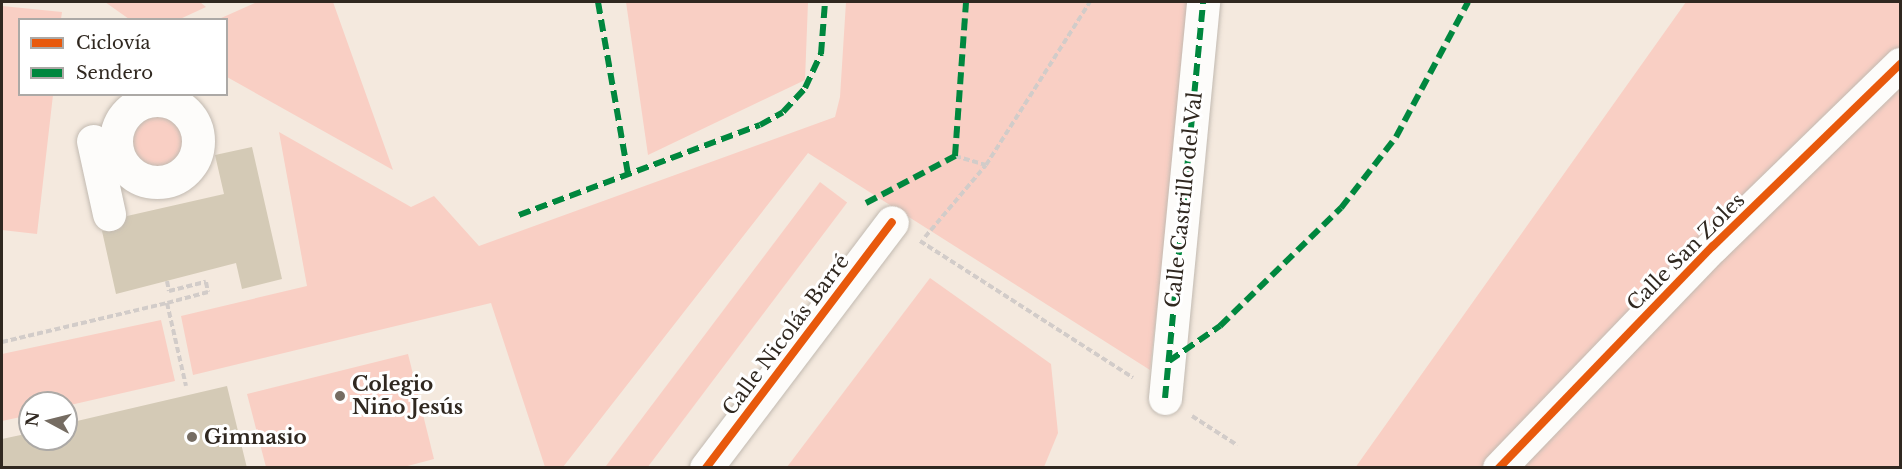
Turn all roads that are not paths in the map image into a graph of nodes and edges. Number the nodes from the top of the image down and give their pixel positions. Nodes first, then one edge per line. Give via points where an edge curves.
1 (1203, 2) edge
2 (1900, 64) edge
3 (93, 141) dead end
4 (109, 214) dead end
5 (892, 222) road end
6 (1165, 399) road end
7 (706, 468) edge
8 (1499, 468) edge

1 - 6 street, Calle Castrillo del Val
2 - 8 street, Calle San Zoles via 1713,246
3 - 4 street
5 - 7 street, Calle Nicolás Barré

